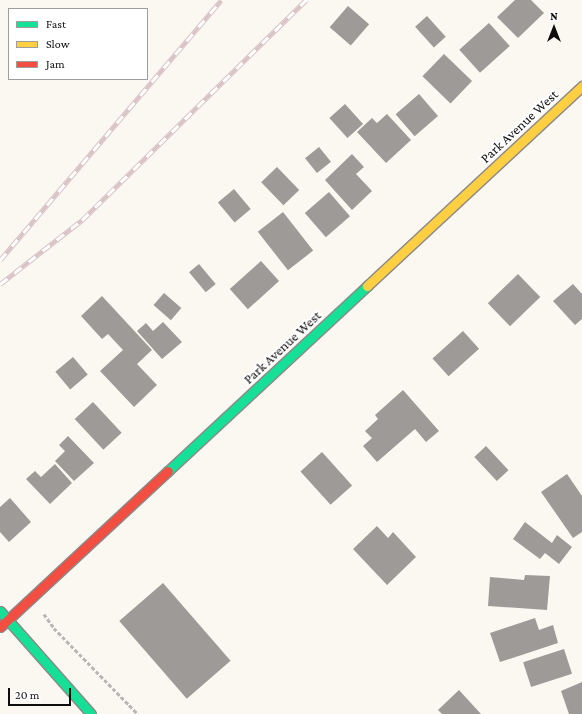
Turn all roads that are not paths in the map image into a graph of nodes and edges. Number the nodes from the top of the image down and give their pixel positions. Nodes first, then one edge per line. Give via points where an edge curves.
1 (582, 86) edge
2 (0, 611) edge
3 (8, 619) junction
4 (0, 627) edge
5 (92, 714) edge

1 - 3 main road, Park Avenue West
2 - 3 main road
3 - 4 main road, Park Avenue West
3 - 5 main road

